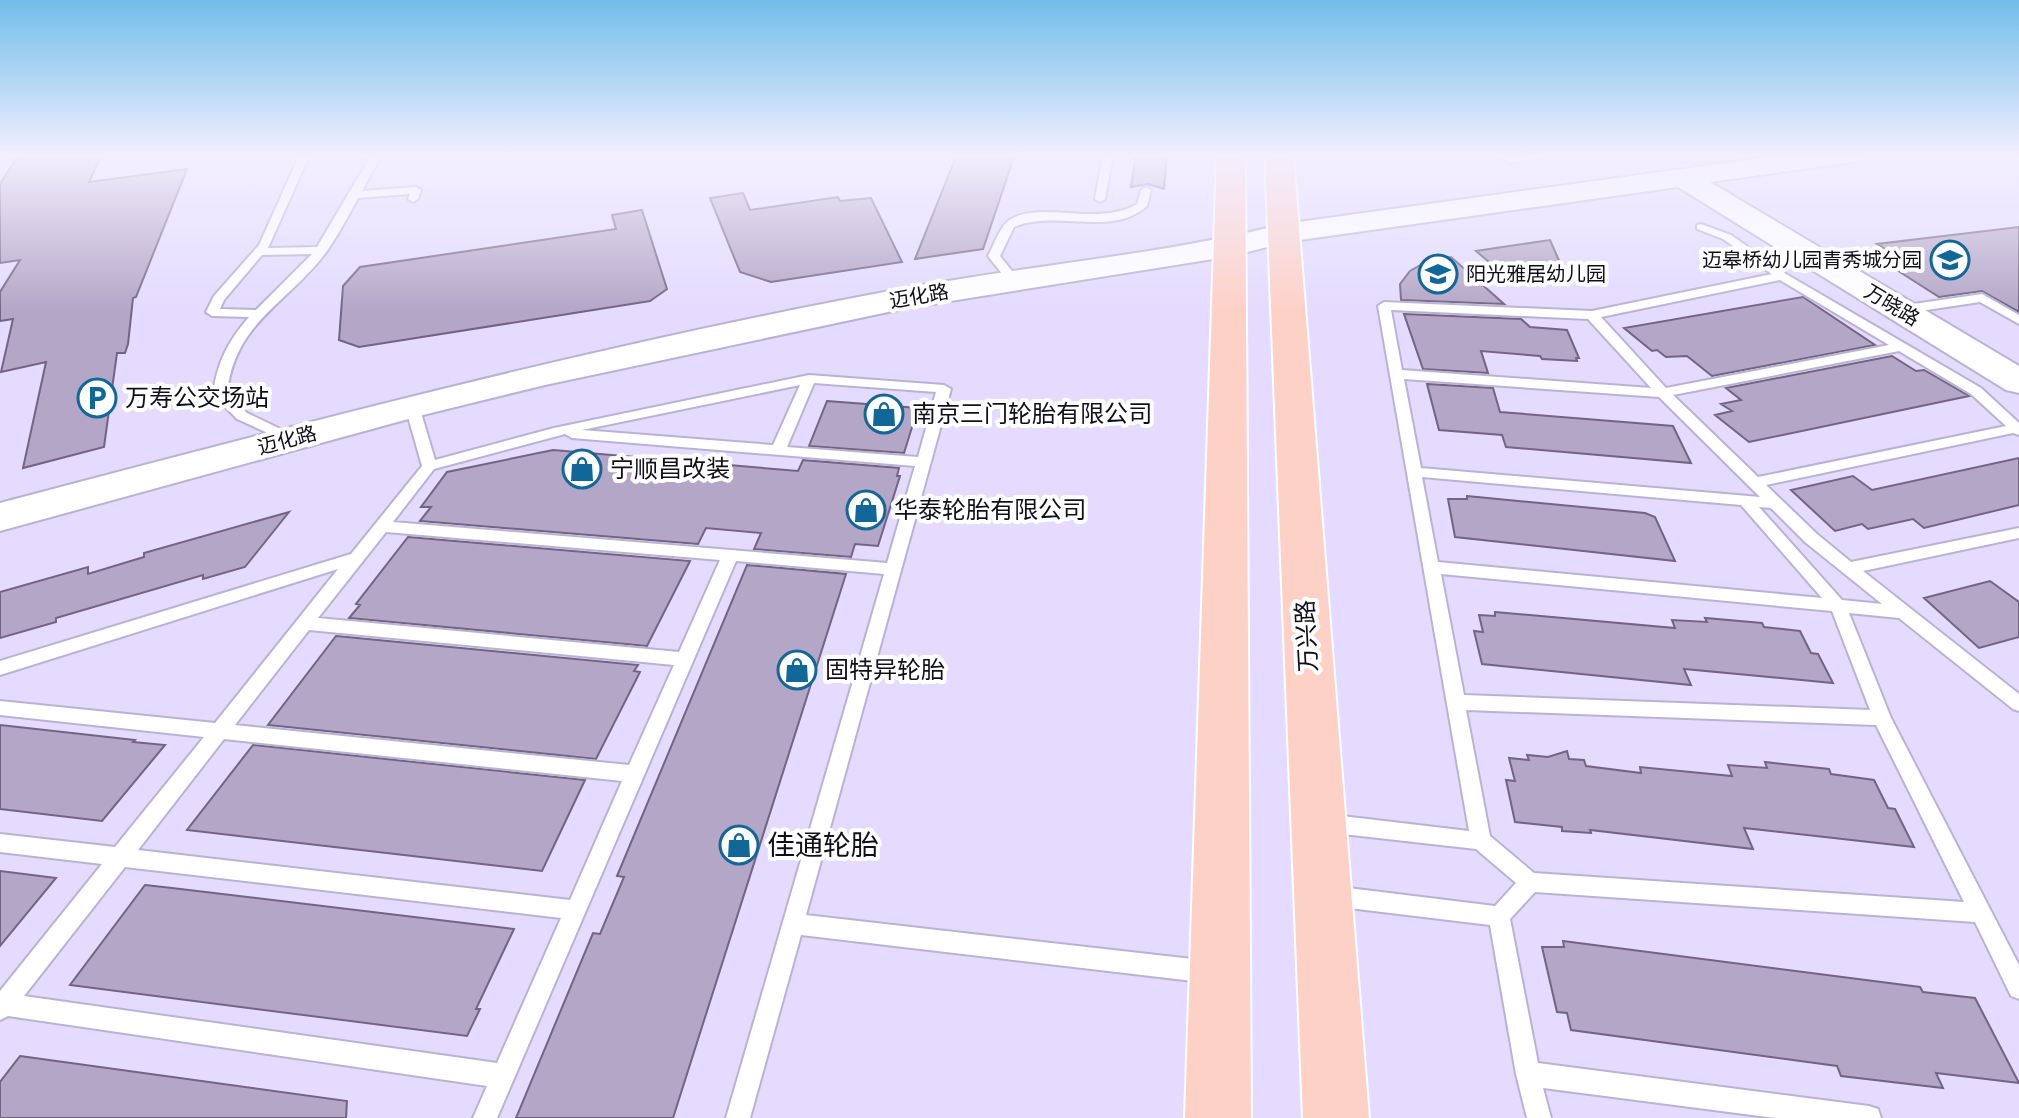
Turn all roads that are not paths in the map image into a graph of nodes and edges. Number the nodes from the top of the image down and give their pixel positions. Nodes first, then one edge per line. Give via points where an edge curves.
1 (281, 206) edge
2 (347, 206) edge
3 (1142, 206) edge
4 (1232, 206) edge
5 (1282, 206) edge
6 (1479, 206) edge
7 (1729, 206) edge
8 (1701, 227) dead end
9 (1284, 233) junction
10 (1232, 247) junction
11 (322, 250) junction
12 (259, 252) junction
13 (1782, 276) junction
14 (1014, 281) junction
15 (1900, 310) junction
16 (259, 314) junction
17 (1592, 315) junction
18 (2019, 320) edge
19 (1899, 347) junction
20 (1396, 374) junction
21 (809, 379) junction
22 (2019, 382) edge
23 (1663, 393) junction
24 (412, 406) junction
25 (2018, 429) edge
26 (554, 432) junction
27 (290, 439) junction
28 (778, 450) junction
29 (924, 462) junction
30 (429, 466) junction
31 (1414, 472) junction
32 (1754, 483) junction
33 (1746, 501) junction
34 (1776, 503) junction
35 (0, 517) edge
36 (382, 526) junction
37 (2019, 533) edge
38 (730, 556) junction
39 (356, 558) junction
40 (1431, 567) junction
41 (1848, 568) junction
42 (893, 569) junction
43 (1838, 606) junction
44 (1904, 612) junction
45 (305, 623) junction
46 (685, 659) junction
47 (0, 668) edge
48 (2017, 700) edge
49 (1456, 702) junction
50 (0, 708) edge
51 (1882, 718) junction
52 (220, 730) junction
53 (635, 774) junction
54 (1318, 822) junction
55 (1481, 841) junction
56 (0, 843) edge
57 (120, 857) junction
58 (1530, 882) junction
59 (1323, 894) junction
60 (575, 910) junction
61 (1981, 913) junction
62 (1499, 916) junction
63 (793, 924) junction
64 (1220, 973) junction
65 (2019, 988) edge
66 (1, 1006) edge
67 (1528, 1074) junction
68 (503, 1076) junction
69 (485, 1118) edge
70 (738, 1118) edge
71 (1218, 1118) edge
72 (1336, 1118) edge
73 (1539, 1118) edge
74 (1869, 1118) edge

1 - 12 lane
2 - 11 lane
3 - 14 lane via 1128,214 1048,214 1010,225 994,256
4 - 10 main road
5 - 9 main road, 万兴路
6 - 9 street, 迈化路
7 - 15 street, 万晓路
8 - 13 lane via 1727,237
9 - 10 street, 迈化路
9 - 54 main road, 万兴路
10 - 14 street, 迈化路
10 - 64 main road
11 - 12 lane
11 - 16 lane
12 - 16 lane via 212,312
13 - 17 lane
13 - 19 lane
14 - 24 street, 迈化路 via 891,301
15 - 18 lane via 1982,298
15 - 22 street, 万晓路
16 - 27 lane via 232,346 220,371 220,394 242,416
17 - 20 lane via 1384,306
17 - 23 lane
19 - 23 lane
19 - 25 lane via 1976,391
20 - 23 lane
20 - 31 lane
21 - 26 lane
21 - 28 lane
21 - 29 lane via 944,389
23 - 32 lane
24 - 27 street, 迈化路
24 - 30 lane
25 - 32 lane
26 - 28 lane
26 - 30 lane
27 - 35 street, 迈化路
28 - 29 lane
29 - 42 lane
30 - 36 lane
31 - 33 lane
31 - 40 lane
32 - 34 lane
33 - 34 lane
33 - 43 lane
34 - 41 lane
36 - 38 lane
36 - 39 lane
37 - 41 lane
38 - 42 lane
38 - 46 lane
39 - 45 lane
39 - 47 lane
40 - 43 lane
40 - 49 lane
41 - 44 lane
42 - 63 lane
43 - 44 lane
43 - 51 lane
44 - 48 lane
45 - 46 lane
45 - 52 lane
46 - 53 lane
49 - 51 lane
49 - 55 lane
50 - 52 lane
51 - 61 lane
52 - 53 lane
52 - 57 lane
53 - 60 lane
54 - 55 lane
54 - 59 main road, 万兴路
55 - 58 lane
56 - 57 lane
57 - 60 lane
57 - 66 lane
58 - 61 lane
58 - 62 lane
59 - 62 lane
59 - 72 main road, 万兴路
60 - 68 lane
61 - 65 lane
62 - 67 lane
63 - 64 lane
63 - 70 lane
64 - 71 main road
66 - 68 lane
67 - 73 lane
67 - 74 lane
68 - 69 lane

